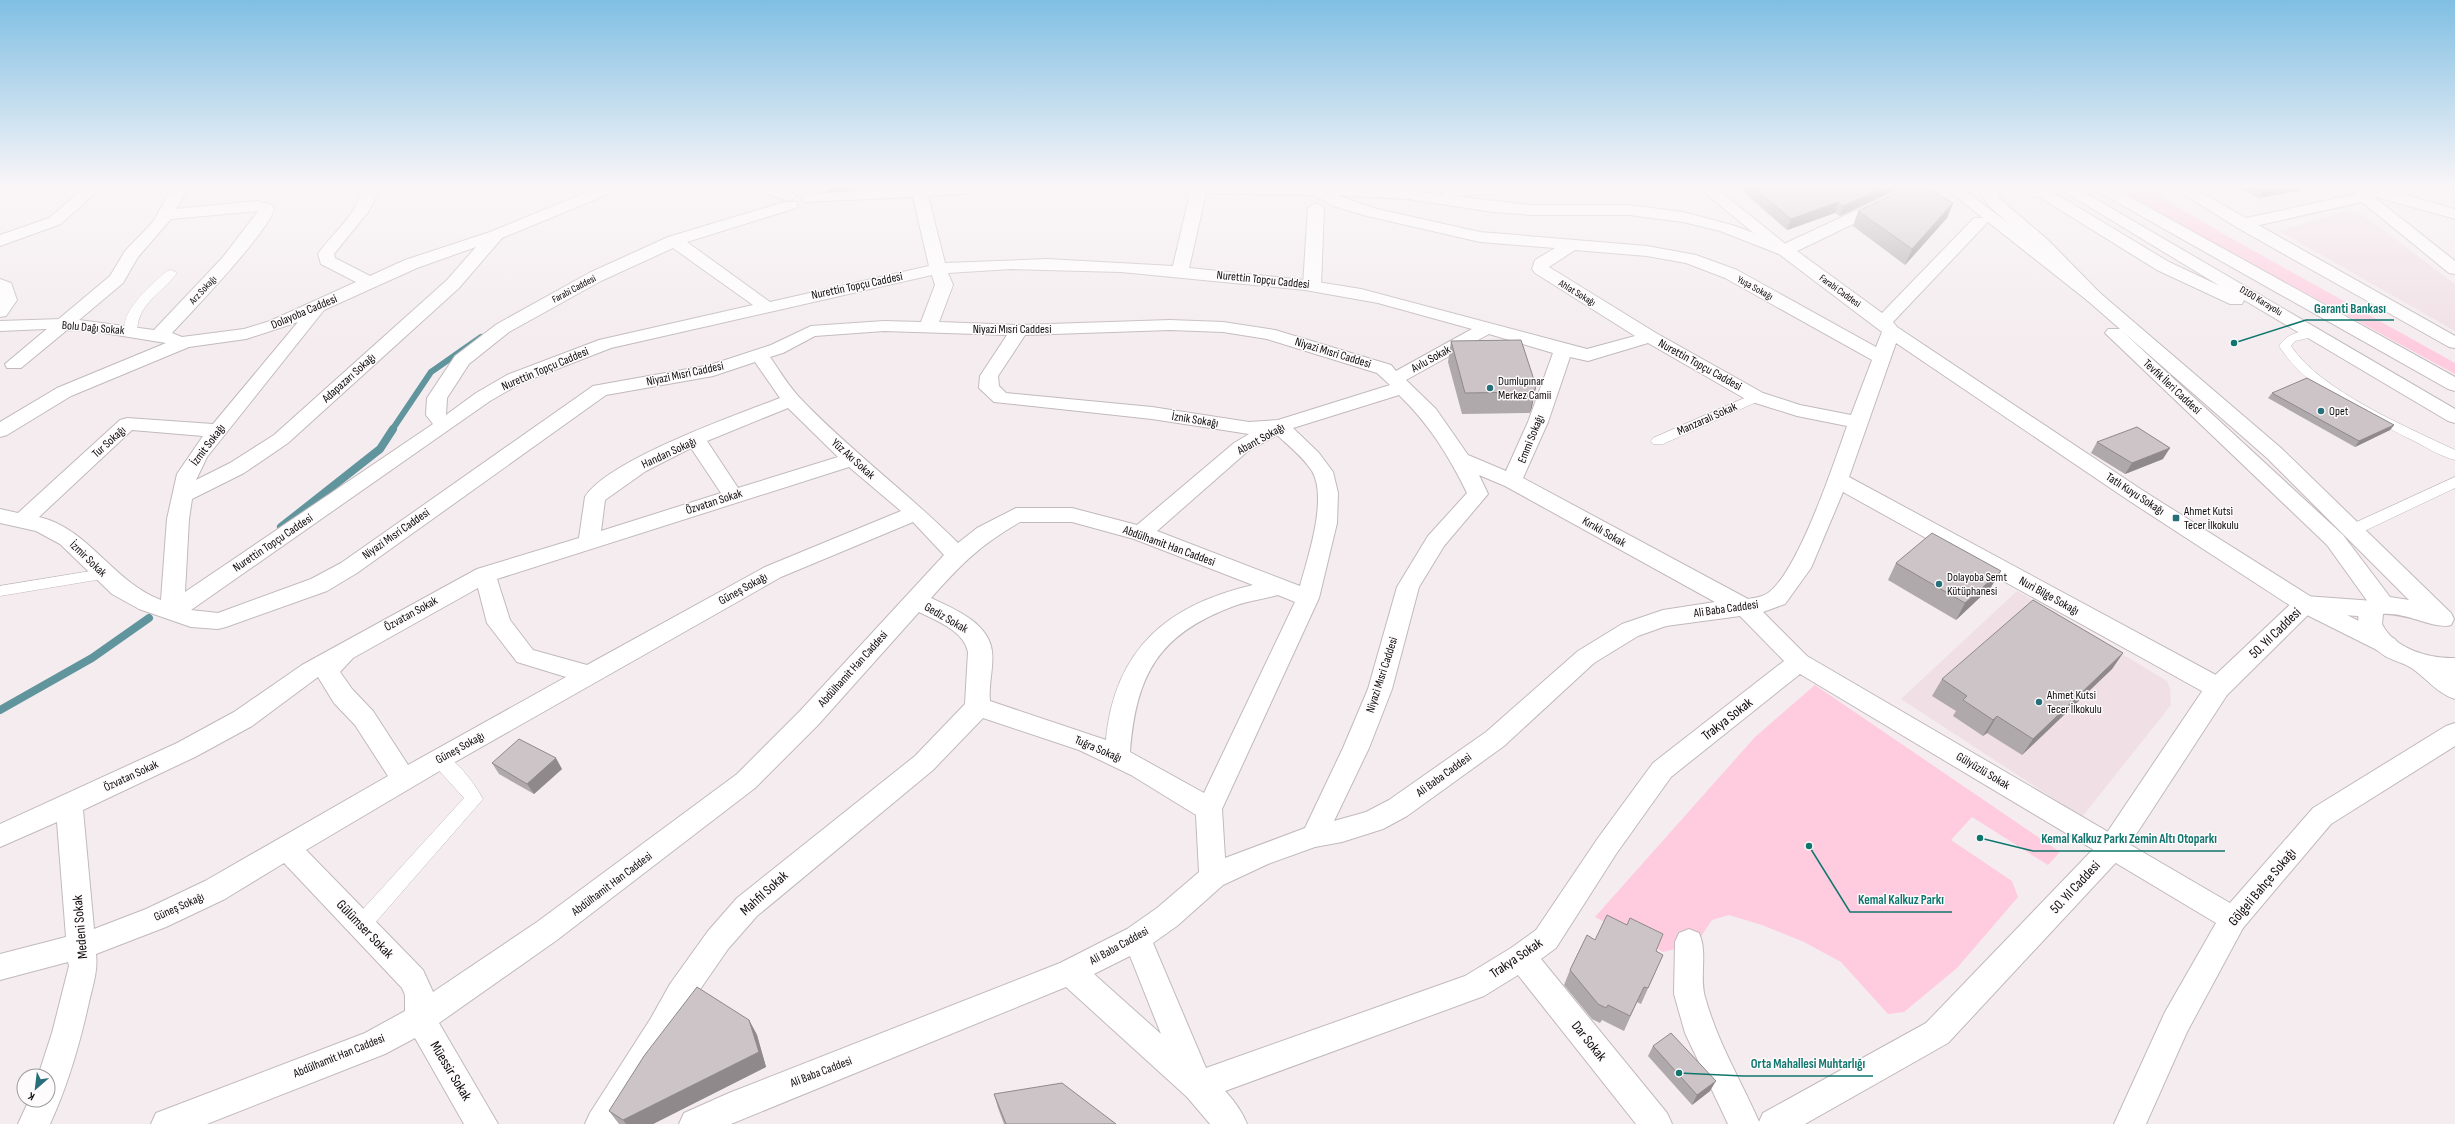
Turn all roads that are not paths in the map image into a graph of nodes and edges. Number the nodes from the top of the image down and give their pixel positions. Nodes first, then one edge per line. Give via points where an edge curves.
1 (146, 240) edge
2 (246, 240) edge
3 (335, 240) edge
4 (479, 240) edge
5 (491, 240) edge
6 (931, 240) edge
7 (1184, 240) edge
8 (1314, 240) edge
9 (1526, 240) edge
10 (1758, 240) edge
11 (1773, 240) edge
12 (1805, 240) edge
13 (1963, 240) edge
14 (2004, 240) edge
15 (2021, 240) edge
16 (2038, 240) edge
17 (2121, 240) edge
18 (2155, 240) edge
19 (2197, 240) edge
20 (2271, 240) edge
21 (2422, 240) edge
22 (674, 241) joint
23 (1573, 244) junction
24 (1785, 250) junction
25 (938, 269) junction
26 (2455, 269) edge
27 (1180, 272) junction
28 (171, 273) dead end
29 (370, 283) junction
30 (0, 284) edge
31 (1312, 285) junction
32 (2094, 297) junction
33 (765, 306) junction
34 (318, 308) junction
35 (0, 312) edge
36 (62, 324) junction
37 (0, 326) edge
38 (1887, 326) junction
39 (928, 328) junction
40 (1487, 328) junction
41 (1019, 330) junction
42 (131, 332) junction
43 (2313, 333) junction
44 (159, 336) junction
45 (1650, 338) junction
46 (184, 342) junction
47 (2455, 343) edge
48 (1563, 350) junction
49 (759, 355) junction
50 (1882, 358) junction
51 (14, 364) dead end
52 (1400, 383) junction
53 (2455, 385) edge
54 (1756, 397) junction
55 (790, 400) junction
56 (2455, 416) edge
57 (1858, 422) junction
58 (444, 426) junction
59 (1279, 426) junction
60 (0, 431) edge
61 (218, 431) junction
62 (696, 440) junction
63 (1658, 441) dead end
64 (2455, 456) edge
65 (852, 459) junction
66 (1461, 460) junction
67 (1838, 480) junction
68 (1512, 482) junction
69 (2455, 482) edge
70 (182, 496) junction
71 (733, 496) junction
72 (916, 513) junction
73 (0, 516) edge
74 (23, 520) junction
75 (2353, 530) junction
76 (1141, 533) junction
77 (589, 543) junction
78 (957, 555) junction
79 (103, 574) junction
80 (485, 576) junction
81 (1278, 587) junction
82 (0, 591) edge
83 (1308, 598) junction
84 (916, 600) junction
85 (2305, 604) junction
86 (2379, 607) junction
87 (1745, 608) junction
88 (172, 612) junction
89 (2449, 624) edge
90 (2387, 645) junction
91 (348, 649) junction
92 (1799, 662) junction
93 (2420, 662) junction
94 (2455, 667) edge
95 (590, 675) junction
96 (2218, 688) junction
97 (2455, 690) edge
98 (978, 707) junction
99 (2455, 734) edge
100 (1117, 757) junction
101 (439, 759) junction
102 (404, 780) junction
103 (69, 805) junction
104 (1209, 809) junction
105 (0, 836) edge
106 (1314, 836) junction
107 (2112, 848) junction
108 (288, 849) junction
109 (1213, 877) junction
110 (2233, 919) junction
111 (361, 926) junction
112 (1138, 938) junction
113 (1689, 942) dead end
114 (82, 946) junction
115 (1521, 957) junction
116 (0, 967) edge
117 (1070, 972) junction
118 (420, 1019) junction
119 (56, 1068) edge
120 (1198, 1086) junction
121 (41, 1108) edge
122 (34, 1124) edge
123 (167, 1124) edge
124 (482, 1124) edge
125 (601, 1124) edge
126 (695, 1124) edge
127 (1230, 1124) edge
128 (1656, 1124) edge
129 (1744, 1124) edge
130 (1774, 1124) edge
131 (2130, 1124) edge

1 - 36 main road via 131,256 116,279
2 - 44 main road, Arz Sokağı via 223,269
3 - 29 main road via 326,254 327,260
4 - 29 main road, Dolayoba Caddesi via 438,254
5 - 70 main road, Adapazarı Sokağı via 424,311 280,439 237,468
6 - 25 main road
7 - 27 main road
8 - 31 main road
9 - 23 main road, Yuşa Sokağı
10 - 24 main road, Farabi Caddesi
11 - 24 main road
12 - 24 main road
13 - 38 main road, Ali Baba Caddesi
14 - 86 main road, Tevfik İleri Caddesi via 2062,287 2246,454 2335,540
15 - 32 main road
16 - 32 main road
17 - 43 main road via 2202,286
18 - 43 main road, D100 Karayolu
19 - 53 main road, D100 Karayolu
20 - 47 main road
21 - 26 main road
22 - 33 main road
22 - 58 main road, Farabi Caddesi via 582,284 503,328 477,346 462,360 437,398 436,415
23 - 45 main road, Ahlat Sokağı via 1541,264 1541,269 1546,275
23 - 50 main road, Yuşa Sokağı via 1646,251 1690,259 1731,274
24 - 38 main road, Farabi Caddesi
25 - 27 main road, Nurettin Topçu Caddesi via 990,263 1040,263
25 - 33 main road, Nurettin Topçu Caddesi
25 - 39 main road via 944,285
27 - 31 main road, Nurettin Topçu Caddesi
28 - 42 lane via 131,316
29 - 34 main road, Dolayoba Caddesi
30 - 35 main road via 5,287 8,300
31 - 40 main road, Nurettin Topçu Caddesi via 1380,298
32 - 75 main road via 2274,453
33 - 58 main road, Nurettin Topçu Caddesi via 605,344 514,379 483,397
34 - 46 main road, Dolayoba Caddesi via 246,334
34 - 61 main road, İzmit Sokağı
36 - 37 main road, Bolu Dağı Sokak
36 - 42 main road, Bolu Dağı Sokak
36 - 51 main road
38 - 50 main road, Ali Baba Caddesi
38 - 85 main road, Tatlı Kuyu Sokağı via 2135,495
39 - 41 main road, Niyazi Mısri Caddesi
39 - 49 main road, Niyazi Mısri Caddesi via 884,326 811,331 777,349
40 - 48 main road, Nurettin Topçu Caddesi
40 - 52 main road, Avlu Sokak
41 - 52 main road, Niyazi Mısri Caddesi via 1116,326 1223,327 1269,334 1318,348 1384,369
41 - 59 main road, İznik Sokağı via 989,376 989,388 1001,398 1152,413 1249,428
42 - 44 main road, Bolu Dağı Sokak
43 - 56 main road, D100 Karayolu
43 - 64 lane via 2291,338 2285,346 2288,354 2314,377 2362,407
44 - 46 main road, Bolu Dağı Sokak
45 - 48 main road, Nurettin Topçu Caddesi via 1588,355
45 - 54 main road, Nurettin Topçu Caddesi
46 - 60 main road, Dolayoba Caddesi via 64,392
48 - 68 main road, Emmi Sokağı via 1538,422
49 - 55 main road, Yüz Akı Sokak
49 - 88 main road, Niyazi Mısri Caddesi via 714,370 600,390 349,568 318,585 218,621 191,619
50 - 57 main road, Ali Baba Caddesi
52 - 59 main road, Abant Sokağı
52 - 66 main road, Niyazi Mısri Caddesi via 1428,413
54 - 57 main road, Nurettin Topçu Caddesi via 1797,410
54 - 63 lane, Manzaralı Sokak
55 - 62 main road, Handan Sokağı
55 - 65 main road, Yüz Akı Sokak
57 - 67 main road, Ali Baba Caddesi
58 - 88 main road, Nurettin Topçu Caddesi
59 - 76 main road, Abant Sokağı via 1241,447
59 - 83 main road via 1301,445 1325,477 1327,516
61 - 70 main road, İzmit Sokağı via 187,474
61 - 74 main road, Tur Sokağı via 127,424
62 - 71 main road
62 - 77 main road, Handan Sokağı via 666,452 614,480 595,497
65 - 71 main road, Özvatan Sokak
65 - 72 main road, Yüz Akı Sokak
66 - 68 main road, Kırıklı Sokak
66 - 106 main road, Niyazi Mısri Caddesi via 1478,494 1436,540 1408,587 1380,689 1356,748
67 - 87 main road, Ali Baba Caddesi via 1802,563 1789,584 1777,598 1768,603
67 - 96 main road, Nuri Bilge Sokağı
68 - 87 main road, Kırıklı Sokak
69 - 75 lane
70 - 88 main road, İzmit Sokağı via 178,519
71 - 77 main road, Özvatan Sokak
72 - 78 main road, Yüz Akı Sokak
72 - 95 main road, Güneş Sokağı via 773,572
73 - 74 main road, İzmir Sokak
74 - 79 main road, İzmir Sokak via 42,525 68,539
75 - 89 main road
76 - 78 main road, Abdülhamit Han Caddesi via 1072,515 1016,515 985,533
76 - 81 main road, Abdülhamit Han Caddesi
77 - 80 main road, Özvatan Sokak
78 - 84 main road, Abdülhamit Han Caddesi
79 - 82 lane
79 - 88 main road, İzmir Sokak via 120,588 147,603
80 - 91 main road, Özvatan Sokak
80 - 95 main road via 500,623 525,656
81 - 83 main road, Abdülhamit Han Caddesi
81 - 100 main road via 1225,601 1192,616 1165,635 1143,656 1122,706
83 - 104 main road
84 - 98 main road, Gediz Sokak via 971,631 978,641
84 - 118 main road, Abdülhamit Han Caddesi via 809,718 746,781 547,931
85 - 86 main road, 50. Yıl Caddesi
85 - 90 main road, Tatlı Kuyu Sokağı
85 - 96 main road, 50. Yıl Caddesi
86 - 89 main road, 50. Yıl Caddesi via 2411,607
86 - 90 main road via 2370,616 2370,624
87 - 92 main road, Gülyüzlü Sokak
87 - 106 main road, Ali Baba Caddesi via 1663,618 1630,630 1586,657 1495,739 1398,808 1374,821
90 - 93 main road, Tatlı Kuyu Sokağı
91 - 102 main road via 327,671 343,696 364,718
91 - 103 main road, Özvatan Sokak via 310,671 243,719 193,747
92 - 107 main road, Gülyüzlü Sokak
92 - 115 main road, Trakya Sokak via 1662,770 1607,846 1546,939
93 - 94 main road via 2437,667
93 - 97 main road
95 - 101 main road, Güneş Sokağı
96 - 107 main road, 50. Yıl Caddesi
98 - 100 main road, Tuğra Sokağı via 1088,743
98 - 125 main road, Mahfil Sokak via 924,763 747,907 718,940 680,994 662,1028
99 - 110 main road, Gölgeli Bahçe Sokağı via 2322,816
100 - 104 main road, Tuğra Sokağı
101 - 102 main road, Güneş Sokağı
101 - 111 lane via 466,785 474,799
102 - 108 main road, Güneş Sokağı
103 - 105 main road, Özvatan Sokak
103 - 114 main road, Medeni Sokak
104 - 109 main road
106 - 109 main road, Ali Baba Caddesi via 1258,856
107 - 110 main road, Gülyüzlü Sokak
107 - 130 main road, 50. Yıl Caddesi via 1937,1033
108 - 111 main road, Gülümser Sokak
108 - 114 main road, Güneş Sokağı via 215,890 156,918
109 - 112 main road, Ali Baba Caddesi via 1167,917
110 - 131 main road, Gölgeli Bahçe Sokağı via 2176,1022
111 - 118 main road, Gülümser Sokak via 413,979 420,995
112 - 117 main road, Ali Baba Caddesi
112 - 120 main road
113 - 129 main road via 1689,994 1698,1026
114 - 116 main road, Güneş Sokağı
114 - 119 main road, Medeni Sokak via 83,966
115 - 120 main road, Trakya Sokak via 1474,986
115 - 128 main road, Dar Sokak
117 - 120 main road
117 - 126 main road, Ali Baba Caddesi
118 - 123 main road, Abdülhamit Han Caddesi via 374,1044
118 - 124 main road, Müessir Sokak
120 - 127 main road
121 - 122 main road

